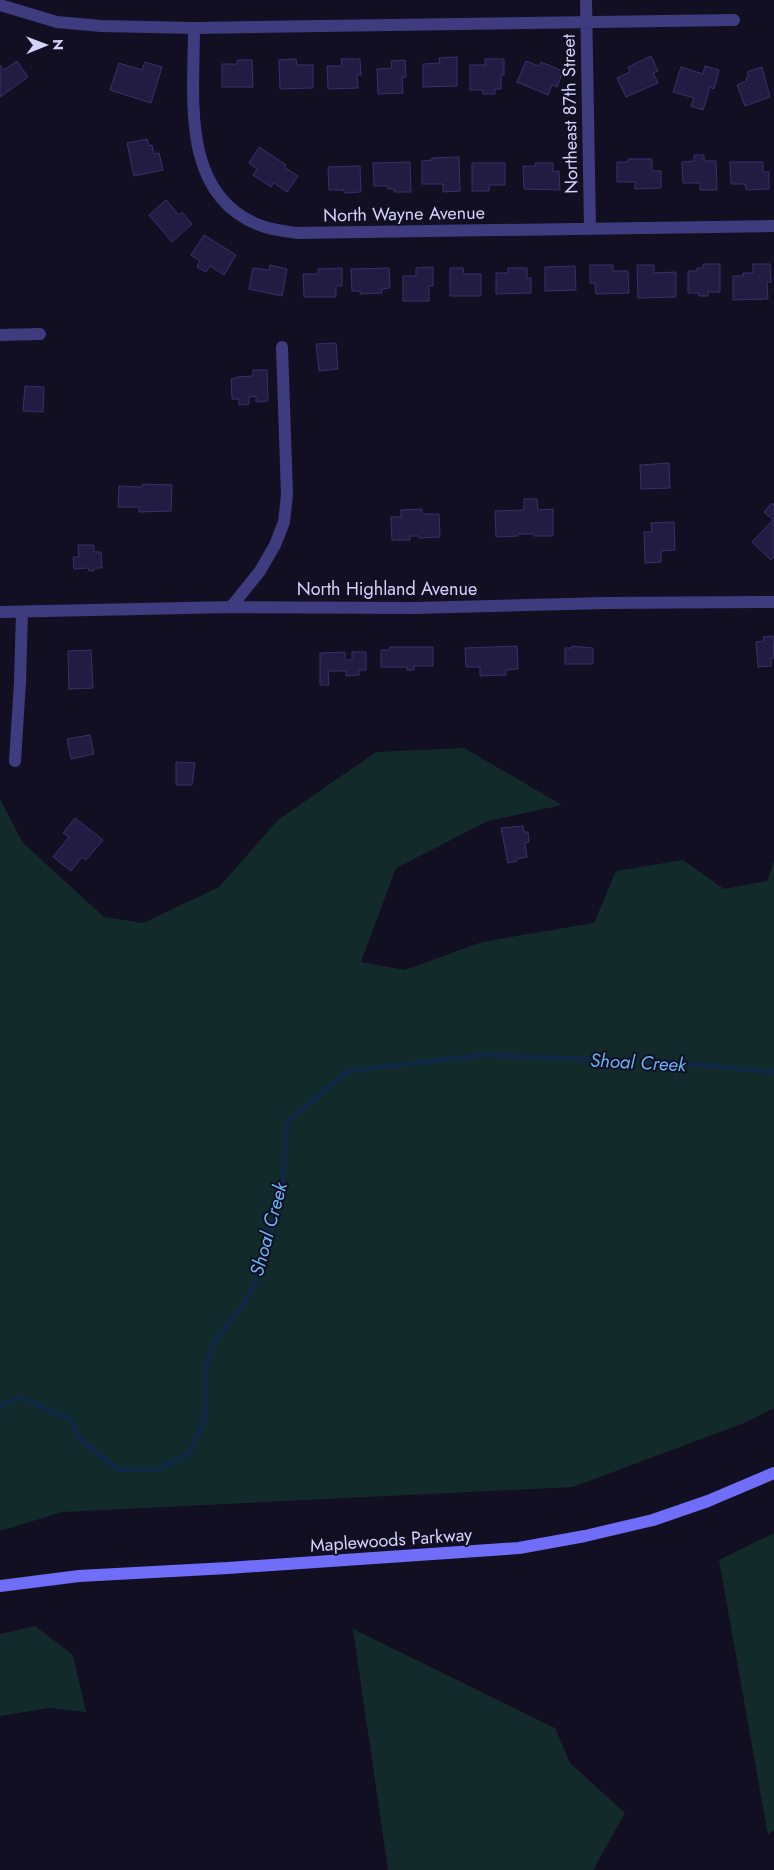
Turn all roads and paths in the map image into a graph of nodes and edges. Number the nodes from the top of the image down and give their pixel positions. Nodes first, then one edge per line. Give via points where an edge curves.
1 (586, 0) edge
2 (0, 5) edge
3 (734, 20) dead end
4 (586, 22) junction
5 (194, 28) junction
6 (774, 226) edge
7 (590, 228) junction
8 (40, 334) dead end
9 (0, 335) edge
10 (282, 347) dead end
11 (774, 602) edge
12 (231, 607) junction
13 (0, 612) edge
14 (22, 612) junction
15 (15, 761) dead end
16 (774, 1473) edge
17 (0, 1586) edge

1 - 4 street, Northeast 87th Street
2 - 5 street via 57,22
3 - 4 street
4 - 5 street
4 - 7 street, Northeast 87th Street
5 - 7 street, North Wayne Avenue via 194,119 197,148 204,171 215,191 228,205 259,225 297,233
6 - 7 street, North Wayne Avenue
8 - 9 street
10 - 12 street via 287,495 284,522 260,570
11 - 12 street, North Highland Avenue via 414,608
12 - 14 street, North Highland Avenue
13 - 14 street, North Highland Avenue
14 - 15 street
16 - 17 main road, Maplewoods Parkway via 653,1520 520,1548 78,1576

